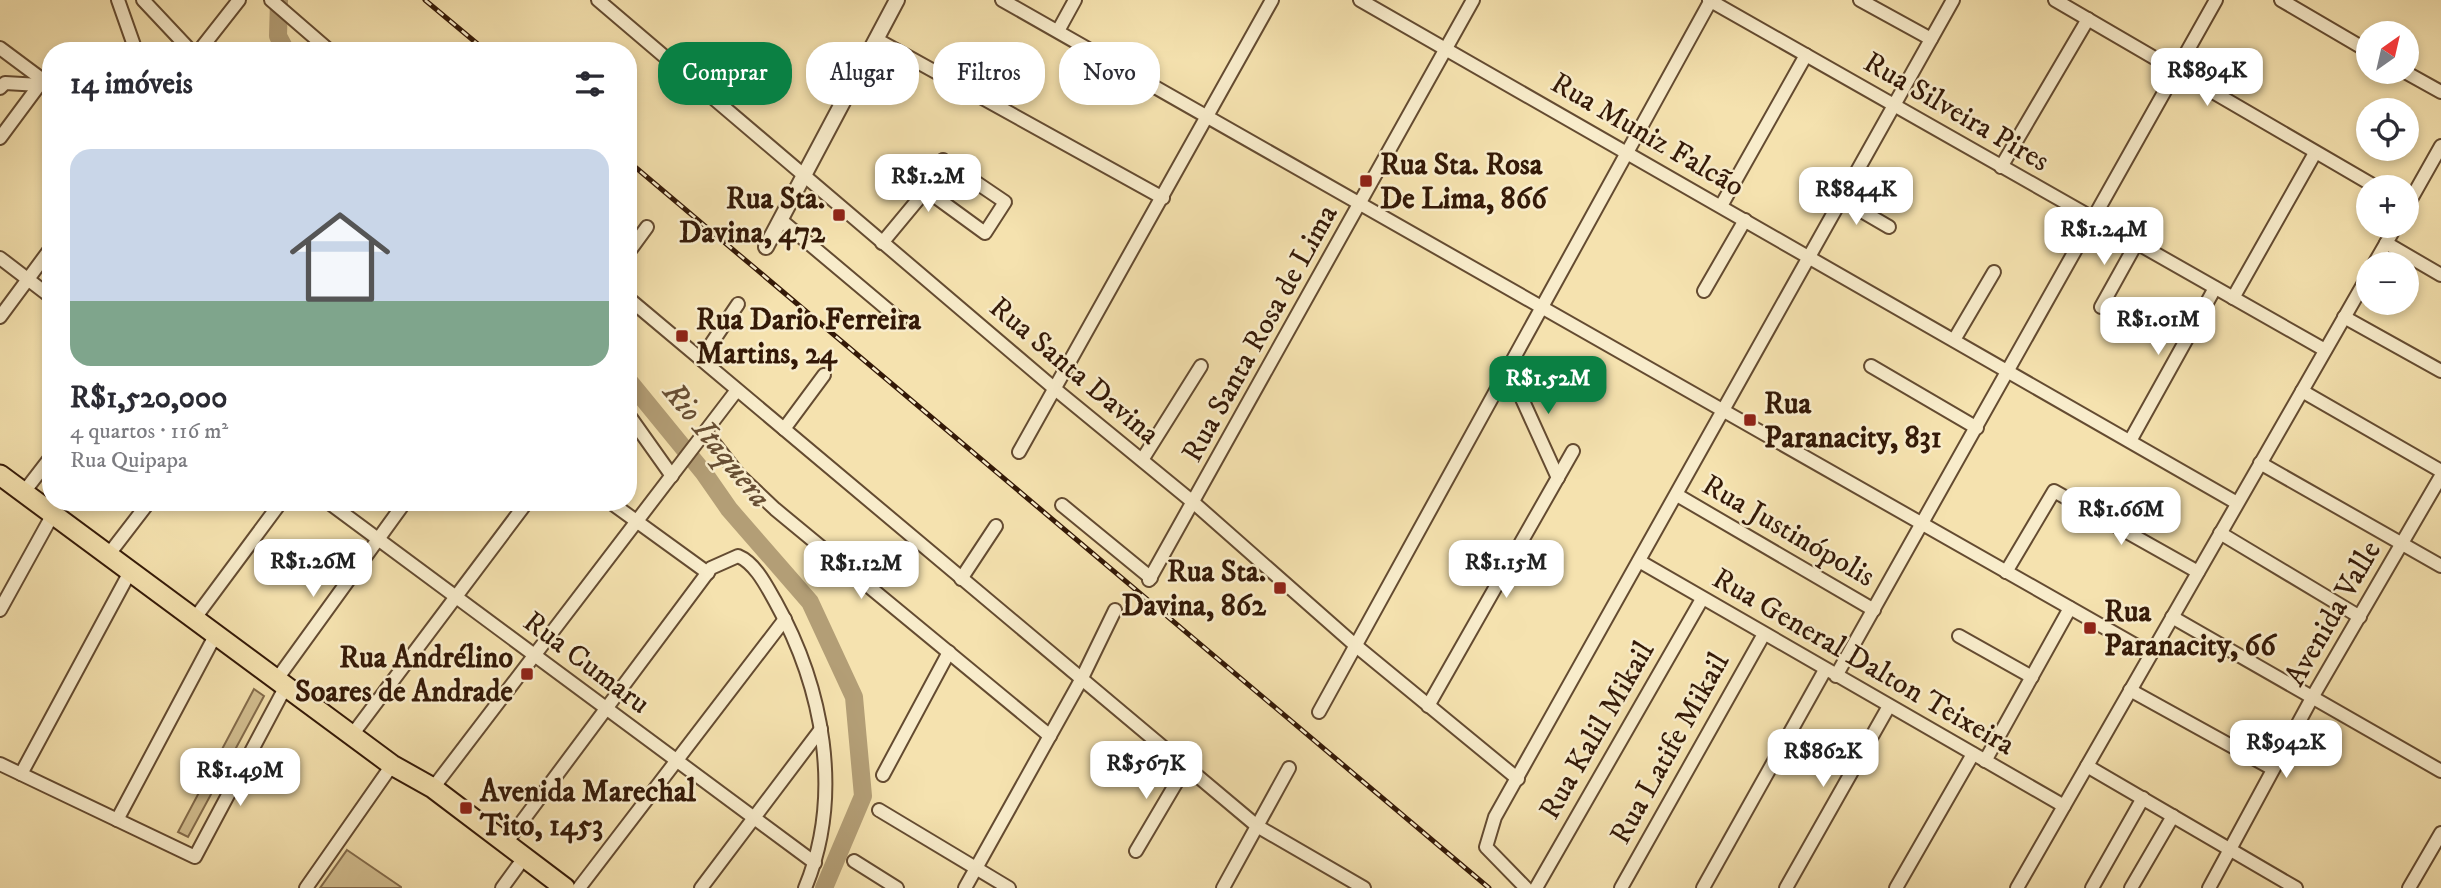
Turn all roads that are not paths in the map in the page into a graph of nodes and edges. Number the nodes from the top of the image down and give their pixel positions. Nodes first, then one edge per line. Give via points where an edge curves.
1 (143, 0) edge
2 (271, 0) edge
3 (598, 0) edge
4 (897, 0) edge
5 (1002, 0) edge
6 (1075, 0) edge
7 (1272, 0) edge
8 (1360, 0) edge
9 (1473, 0) edge
10 (1710, 0) edge
11 (1860, 0) edge
12 (1953, 0) edge
13 (2055, 0) edge
14 (2216, 0) edge
15 (2281, 0) edge
16 (120, 1) edge
17 (235, 2) edge
18 (2088, 19) junction
19 (1058, 31) junction
20 (876, 39) junction
21 (1931, 39) junction
22 (133, 42) edge
23 (183, 42) edge
24 (206, 42) edge
25 (320, 42) edge
26 (2356, 44) edge
27 (0, 48) edge
28 (1446, 50) junction
29 (1806, 55) junction
30 (2176, 71) junction
31 (2419, 80) edge
32 (42, 81) edge
33 (42, 83) edge
34 (42, 87) edge
35 (0, 88) edge
36 (2441, 92) edge
37 (1893, 105) junction
38 (1207, 116) junction
39 (0, 138) edge
40 (2441, 146) edge
41 (1627, 153) junction
42 (2315, 153) junction
43 (2001, 167) junction
44 (2429, 167) junction
45 (803, 174) junction
46 (2441, 174) edge
47 (2356, 176) edge
48 (2419, 185) edge
49 (926, 190) junction
50 (1163, 198) junction
51 (1841, 199) junction
52 (1362, 202) junction
53 (1721, 206) junction
54 (2093, 219) junction
55 (781, 220) junction
56 (1745, 220) junction
57 (647, 227) dead end
58 (1889, 227) dead end
59 (2389, 238) edge
60 (637, 241) edge
61 (882, 243) junction
62 (2386, 243) junction
63 (2136, 244) junction
64 (766, 247) dead end
65 (2381, 252) edge
66 (1810, 257) junction
67 (0, 258) edge
68 (42, 260) edge
69 (1994, 272) dead end
70 (2441, 275) edge
71 (27, 279) junction
72 (2215, 288) junction
73 (42, 290) edge
74 (1704, 290) dead end
75 (2356, 296) edge
76 (2233, 298) junction
77 (738, 304) dead end
78 (1543, 305) junction
79 (637, 306) edge
80 (2101, 307) dead end
81 (0, 317) edge
82 (2344, 317) junction
83 (900, 320) dead end
84 (1954, 340) junction
85 (2325, 350) junction
86 (701, 359) junction
87 (1201, 366) dead end
88 (1871, 366) dead end
89 (1508, 368) junction
90 (2441, 371) edge
91 (2008, 372) junction
92 (824, 375) dead end
93 (1055, 389) junction
94 (737, 390) junction
95 (2302, 391) junction
96 (1724, 409) junction
97 (637, 425) edge
98 (1977, 428) junction
99 (784, 429) junction
100 (703, 436) junction
101 (2130, 442) junction
102 (1573, 451) dead end
103 (1019, 452) dead end
104 (1142, 460) junction
105 (2260, 463) junction
106 (42, 469) edge
107 (2441, 471) edge
108 (675, 472) junction
109 (0, 475) edge
110 (2441, 476) edge
111 (1558, 478) junction
112 (24, 492) junction
113 (1677, 495) junction
114 (1195, 503) junction
115 (2237, 503) junction
116 (42, 505) edge
117 (1062, 505) dead end
118 (50, 511) edge
119 (142, 511) edge
120 (274, 511) edge
121 (340, 511) edge
122 (398, 511) edge
123 (520, 511) edge
124 (622, 511) edge
125 (54, 514) junction
126 (636, 521) junction
127 (1924, 524) junction
128 (996, 526) dead end
129 (2220, 533) junction
130 (377, 539) junction
131 (2402, 544) junction
132 (109, 554) junction
133 (1639, 561) junction
134 (2441, 566) edge
135 (131, 570) junction
136 (2006, 572) junction
137 (2197, 572) junction
138 (708, 573) junction
139 (961, 579) junction
140 (456, 597) junction
141 (1702, 599) junction
142 (2070, 608) junction
143 (0, 610) edge
144 (1115, 610) dead end
145 (1874, 610) junction
146 (2172, 617) junction
147 (2360, 617) junction
148 (195, 618) junction
149 (785, 619) junction
150 (216, 634) junction
151 (1763, 634) junction
152 (1959, 636) dead end
153 (1355, 645) junction
154 (949, 652) junction
155 (2151, 654) junction
156 (534, 655) junction
157 (1831, 673) junction
158 (2032, 677) junction
159 (1081, 680) junction
160 (281, 683) junction
161 (2130, 690) junction
162 (2313, 696) junction
163 (1427, 706) junction
164 (1889, 706) junction
165 (607, 709) junction
166 (1318, 712) dead end
167 (821, 729) junction
168 (352, 735) junction
169 (1050, 736) junction
170 (1973, 754) junction
171 (676, 760) junction
172 (1985, 761) junction
173 (0, 764) edge
174 (392, 765) junction
175 (2087, 766) junction
176 (1185, 768) junction
177 (1289, 768) dead end
178 (2273, 769) junction
179 (2441, 771) edge
180 (21, 774) junction
181 (883, 775) dead end
182 (1518, 779) junction
183 (433, 788) junction
184 (2143, 799) junction
185 (2064, 806) junction
186 (879, 810) dead end
187 (2173, 816) junction
188 (754, 818) junction
189 (117, 820) junction
190 (1257, 826) junction
191 (2441, 833) edge
192 (506, 843) junction
193 (2230, 849) junction
194 (1136, 851) dead end
195 (853, 861) dead end
196 (815, 863) junction
197 (518, 866) junction
198 (975, 869) junction
199 (554, 884) edge
200 (1348, 884) edge
201 (306, 888) edge
202 (502, 888) edge
203 (579, 888) edge
204 (701, 888) edge
205 (805, 888) edge
206 (897, 888) edge
207 (965, 888) edge
208 (1009, 888) edge
209 (1223, 888) edge
210 (1364, 888) edge
211 (1527, 888) edge
212 (1535, 888) edge
213 (1620, 888) edge
214 (1703, 888) edge
215 (1786, 888) edge
216 (1896, 888) edge
217 (2017, 888) edge
218 (2092, 888) edge
219 (2131, 888) edge
220 (2209, 888) edge
221 (2296, 888) edge
222 (2409, 888) edge

1 - 23 street
2 - 25 street
3 - 45 street, Rua Santa Davina
4 - 20 street
5 - 19 street
6 - 19 street
7 - 38 street
8 - 28 street, Rua Muniz Falcão
9 - 28 street, Rua Santa Rosa de Lima
10 - 29 street, Rua Silveira Pires
10 - 41 street
11 - 21 street
12 - 21 street
13 - 18 street
14 - 30 street
15 - 26 street
16 - 22 street
17 - 24 street
18 - 30 street
18 - 43 street
19 - 38 street
20 - 45 street
20 - 50 street
21 - 37 street
27 - 32 street
28 - 41 street, Rua Muniz Falcão
28 - 52 street, Rua Santa Rosa de Lima
29 - 37 street, Rua Silveira Pires
29 - 53 street
30 - 42 street
30 - 54 street
31 - 36 street
33 - 35 street via 5,83
34 - 39 street
37 - 43 street, Rua Silveira Pires
37 - 51 street
38 - 50 street
38 - 52 street
40 - 44 street
41 - 53 street, Rua Muniz Falcão
41 - 78 street
42 - 47 street
42 - 76 street
43 - 54 street, Rua Silveira Pires
44 - 46 street
44 - 48 street
45 - 55 street
45 - 61 street, Rua Santa Davina
49 - 49 street via 941,162 947,160 1004,198 988,232 983,232
49 - 61 street
50 - 93 street
51 - 58 street
51 - 66 street
52 - 78 street
52 - 114 street, Rua Santa Rosa de Lima
53 - 56 street, Rua Muniz Falcão
54 - 63 street, Rua Silveira Pires
54 - 91 street
55 - 64 street
55 - 83 street
56 - 66 street, Rua Muniz Falcão
56 - 74 street
57 - 60 street
59 - 62 street
61 - 93 street, Rua Santa Davina
62 - 65 street
62 - 70 street
63 - 72 street, Rua Silveira Pires
63 - 80 street
66 - 84 street, Rua Muniz Falcão
66 - 96 street
67 - 71 street
68 - 71 street
69 - 84 street
71 - 73 street
71 - 81 street
72 - 76 street, Rua Silveira Pires
72 - 101 street
75 - 82 street
76 - 85 street, Rua Silveira Pires
77 - 86 street
78 - 89 street
78 - 96 street
79 - 86 street
82 - 85 street
82 - 90 street
84 - 91 street, Rua Muniz Falcão
85 - 95 street
86 - 94 street
87 - 104 street
88 - 98 street
89 - 111 street
89 - 153 street
91 - 98 street
91 - 101 street, Rua Muniz Falcão
92 - 99 street
93 - 103 street
93 - 104 street, Rua Santa Davina
94 - 99 street
94 - 100 street
95 - 105 street
95 - 107 street
96 - 113 street
96 - 127 street
97 - 108 street
98 - 127 street
99 - 139 street
100 - 108 street
100 - 154 street via 760,495
101 - 115 street, Rua Muniz Falcão
102 - 111 street
104 - 114 street, Rua Santa Davina
105 - 115 street
105 - 131 street
106 - 112 street
108 - 126 street
109 - 112 main road
110 - 131 street, Avenida Valle
111 - 163 street
112 - 116 main road
113 - 133 street
113 - 145 street, Rua Justinópolis
114 - 117 street, Rua Santa Rosa de Lima via 1150,579
114 - 153 street, Rua Santa Davina
115 - 129 street
118 - 125 main road
119 - 132 street
120 - 148 street
121 - 130 street, Rua Cumaru
122 - 130 street
123 - 140 street
124 - 126 street
125 - 132 main road
125 - 143 street
126 - 138 street
126 - 156 street
127 - 136 street
127 - 145 street
128 - 139 street
129 - 137 street
129 - 147 street
130 - 140 street, Rua Cumaru
130 - 160 street
131 - 134 street
131 - 147 street, Avenida Valle
132 - 135 main road
133 - 141 street, Rua General Dalton Teixeira
133 - 182 street
135 - 148 main road
135 - 180 street
136 - 137 street via 2052,491
136 - 142 street
137 - 146 street
138 - 149 street via 728,559 744,558
138 - 165 street
139 - 159 street
140 - 156 street, Rua Cumaru
140 - 168 street
141 - 151 street, Rua General Dalton Teixeira
141 - 212 street, Rua Kalil Mikail
142 - 155 street
142 - 158 street
144 - 159 street
145 - 157 street
146 - 155 street
146 - 162 street
147 - 162 street, Avenida Valle
148 - 150 main road
149 - 167 street via 808,675
149 - 171 street
150 - 160 main road
150 - 189 street
151 - 157 street, Rua General Dalton Teixeira
151 - 213 street, Rua Latife Mikail
152 - 158 street
153 - 163 street, Rua Santa Davina
153 - 166 street
154 - 169 street
154 - 181 street
155 - 161 street
156 - 165 street, Rua Cumaru
156 - 183 street
157 - 164 street, Rua General Dalton Teixeira
157 - 214 street
158 - 172 street
159 - 169 street
159 - 176 street
160 - 168 main road
160 - 189 street via 195,857
161 - 175 street
161 - 178 street
162 - 178 street, Avenida Valle
162 - 179 street
163 - 182 street, Rua Santa Davina
164 - 170 street, Rua General Dalton Teixeira
164 - 215 street
165 - 171 street, Rua Cumaru
165 - 192 street
167 - 188 street
167 - 196 street via 825,798
168 - 174 main road
169 - 198 street
170 - 172 street, Rua General Dalton Teixeira
170 - 216 street
171 - 188 street, Rua Cumaru
171 - 203 street
172 - 185 street, Rua General Dalton Teixeira
173 - 180 street
174 - 183 main road via 422,787
174 - 197 main road via 426,797
174 - 201 street
175 - 184 street
175 - 185 street
176 - 190 street
176 - 194 street
177 - 190 street
178 - 193 street, Avenida Valle
180 - 189 street
182 - 211 street via 1490,829 1486,847
183 - 192 main road
184 - 187 street
184 - 218 street
185 - 217 street
186 - 198 street
187 - 193 street
187 - 219 street
188 - 196 street, Rua Cumaru
188 - 204 street
190 - 200 street
190 - 209 street
191 - 222 street
192 - 199 main road
193 - 220 street, Avenida Valle
193 - 221 street
195 - 206 street
196 - 205 street
197 - 199 main road via 535,868
197 - 202 street
198 - 207 street
198 - 208 street
200 - 210 street

